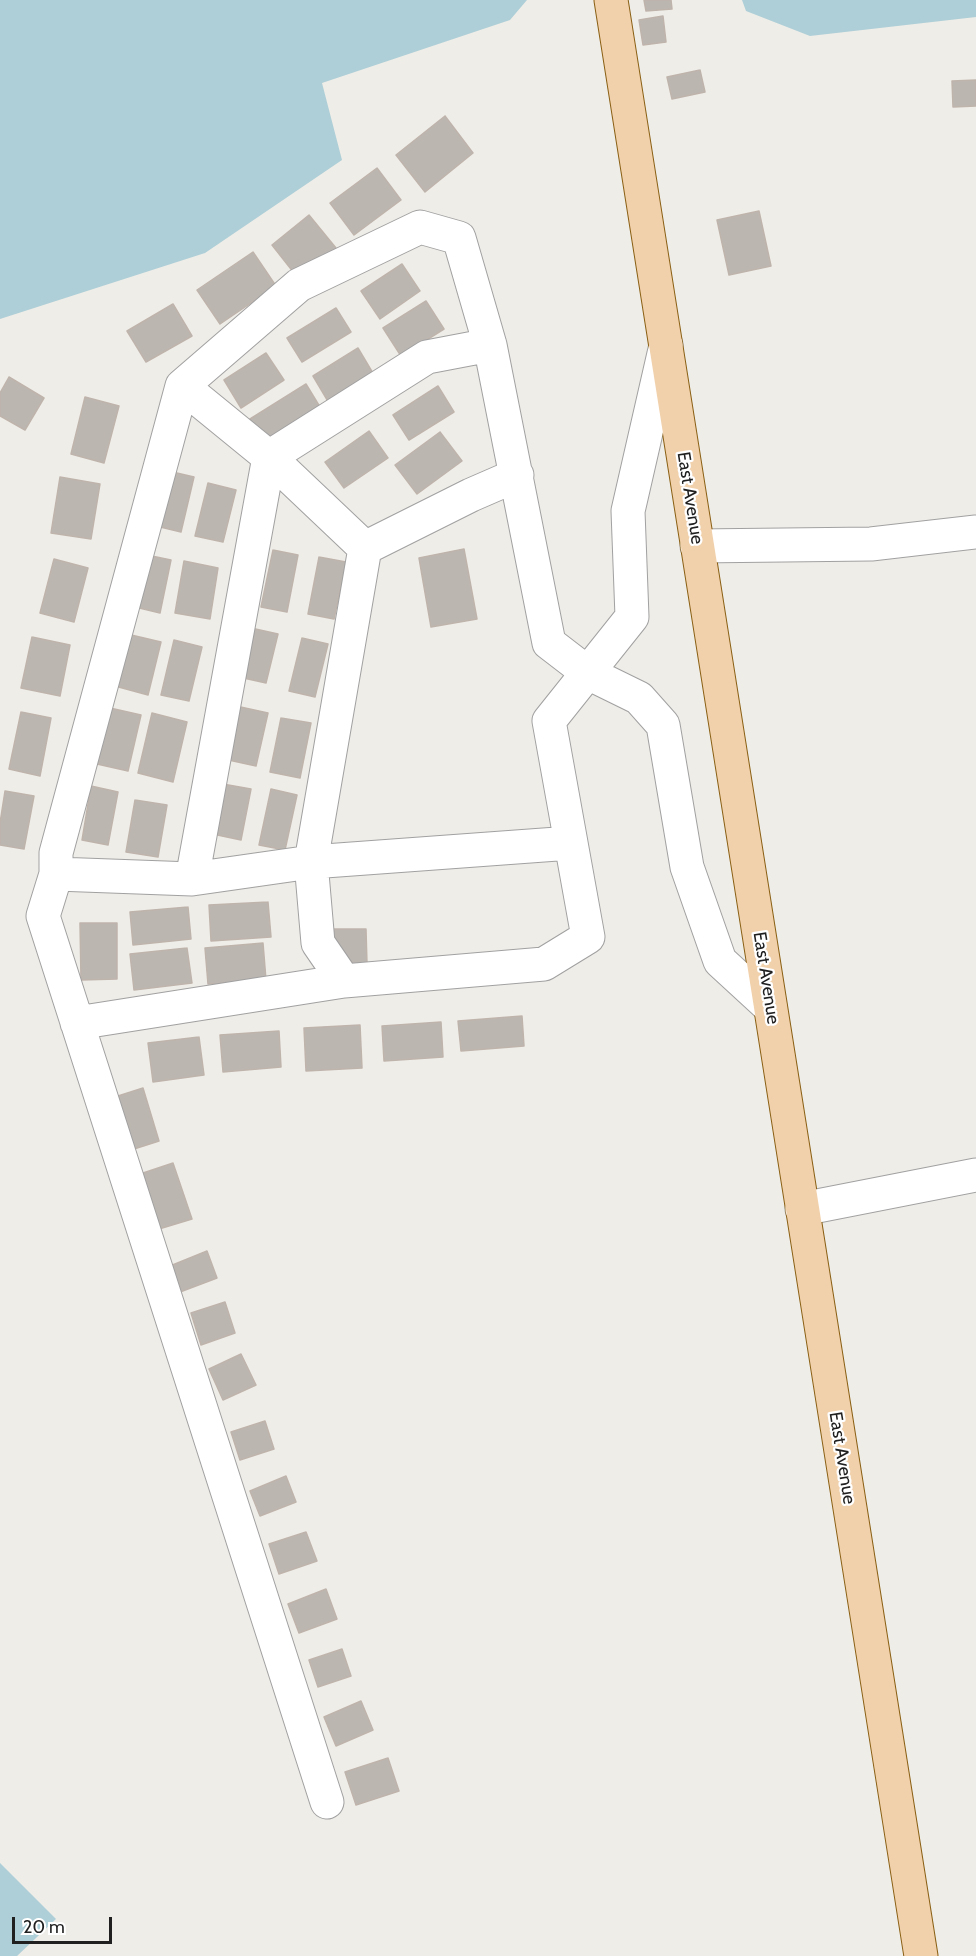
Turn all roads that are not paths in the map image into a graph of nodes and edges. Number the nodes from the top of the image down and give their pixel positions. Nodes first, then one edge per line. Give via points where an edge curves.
1 (611, 0) edge
2 (490, 345) junction
3 (666, 345) junction
4 (182, 386) junction
5 (269, 457) junction
6 (517, 475) junction
7 (976, 532) edge
8 (697, 546) junction
9 (365, 548) junction
10 (588, 673) junction
11 (571, 843) junction
12 (311, 862) junction
13 (56, 874) junction
14 (192, 879) junction
15 (344, 981) junction
16 (770, 1007) junction
17 (77, 1023) junction
18 (976, 1175) edge
19 (802, 1209) junction
20 (327, 1802) dead end
21 (921, 1956) edge

1 - 3 main road, East Avenue
2 - 4 street via 459,238 420,227 299,285
2 - 5 street via 427,357
2 - 6 street
3 - 8 main road, East Avenue
3 - 10 street via 628,511 632,617
4 - 5 street
4 - 13 street via 56,853
5 - 9 street
5 - 14 street
6 - 9 street
6 - 10 street via 549,643
7 - 8 street via 871,544
8 - 16 main road, East Avenue
9 - 12 street
10 - 11 street via 549,721
10 - 16 street via 639,698 663,725 687,867 720,961
11 - 12 street
11 - 15 street via 588,937 544,964
12 - 14 street
12 - 15 street via 318,943
13 - 14 street
13 - 17 street via 43,916
15 - 17 street
16 - 19 main road, East Avenue
17 - 20 street
18 - 19 street
19 - 21 main road, East Avenue

